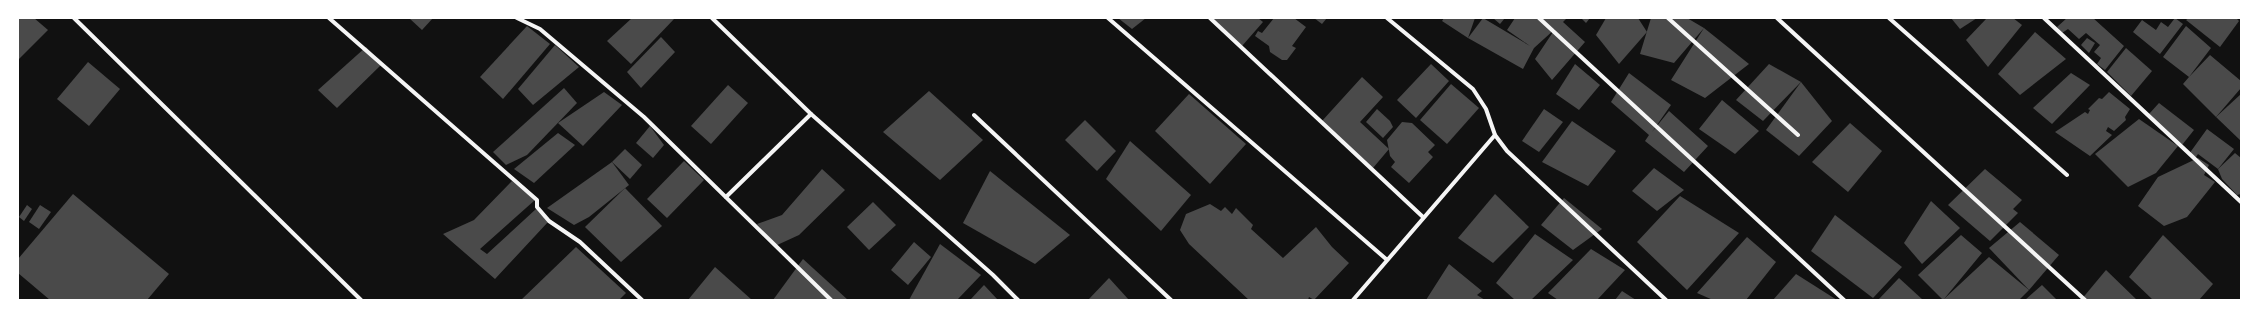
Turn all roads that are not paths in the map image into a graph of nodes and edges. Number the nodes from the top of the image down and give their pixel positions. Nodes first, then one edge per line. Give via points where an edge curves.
1 (74, 18) edge
2 (329, 18) edge
3 (516, 18) edge
4 (712, 18) edge
5 (1108, 18) edge
6 (1210, 18) edge
7 (1387, 18) edge
8 (1539, 18) edge
9 (1668, 18) edge
10 (1777, 18) edge
11 (1889, 18) edge
12 (2044, 18) edge
13 (811, 114) junction
14 (974, 115) dead end
15 (1798, 134) dead end
16 (1495, 135) junction
17 (2067, 175) dead end
18 (726, 197) junction
19 (2241, 202) edge
20 (1423, 217) junction
21 (1386, 259) junction
22 (361, 300) edge
23 (642, 300) edge
24 (831, 300) edge
25 (1018, 300) edge
26 (1171, 300) edge
27 (1353, 300) edge
28 (1666, 300) edge
29 (1844, 300) edge
30 (2085, 300) edge

1 - 22 street
2 - 23 street via 537,200 538,207 549,221 580,242
3 - 18 street via 540,29 644,117
4 - 13 street
5 - 21 street
6 - 20 street
7 - 16 street via 1473,89 1486,109
8 - 29 street
9 - 15 street
10 - 30 street
11 - 17 street
12 - 19 street
13 - 18 street
13 - 25 street
14 - 26 street
16 - 20 street
16 - 28 street via 1513,159
18 - 24 street
20 - 21 street
21 - 27 street

